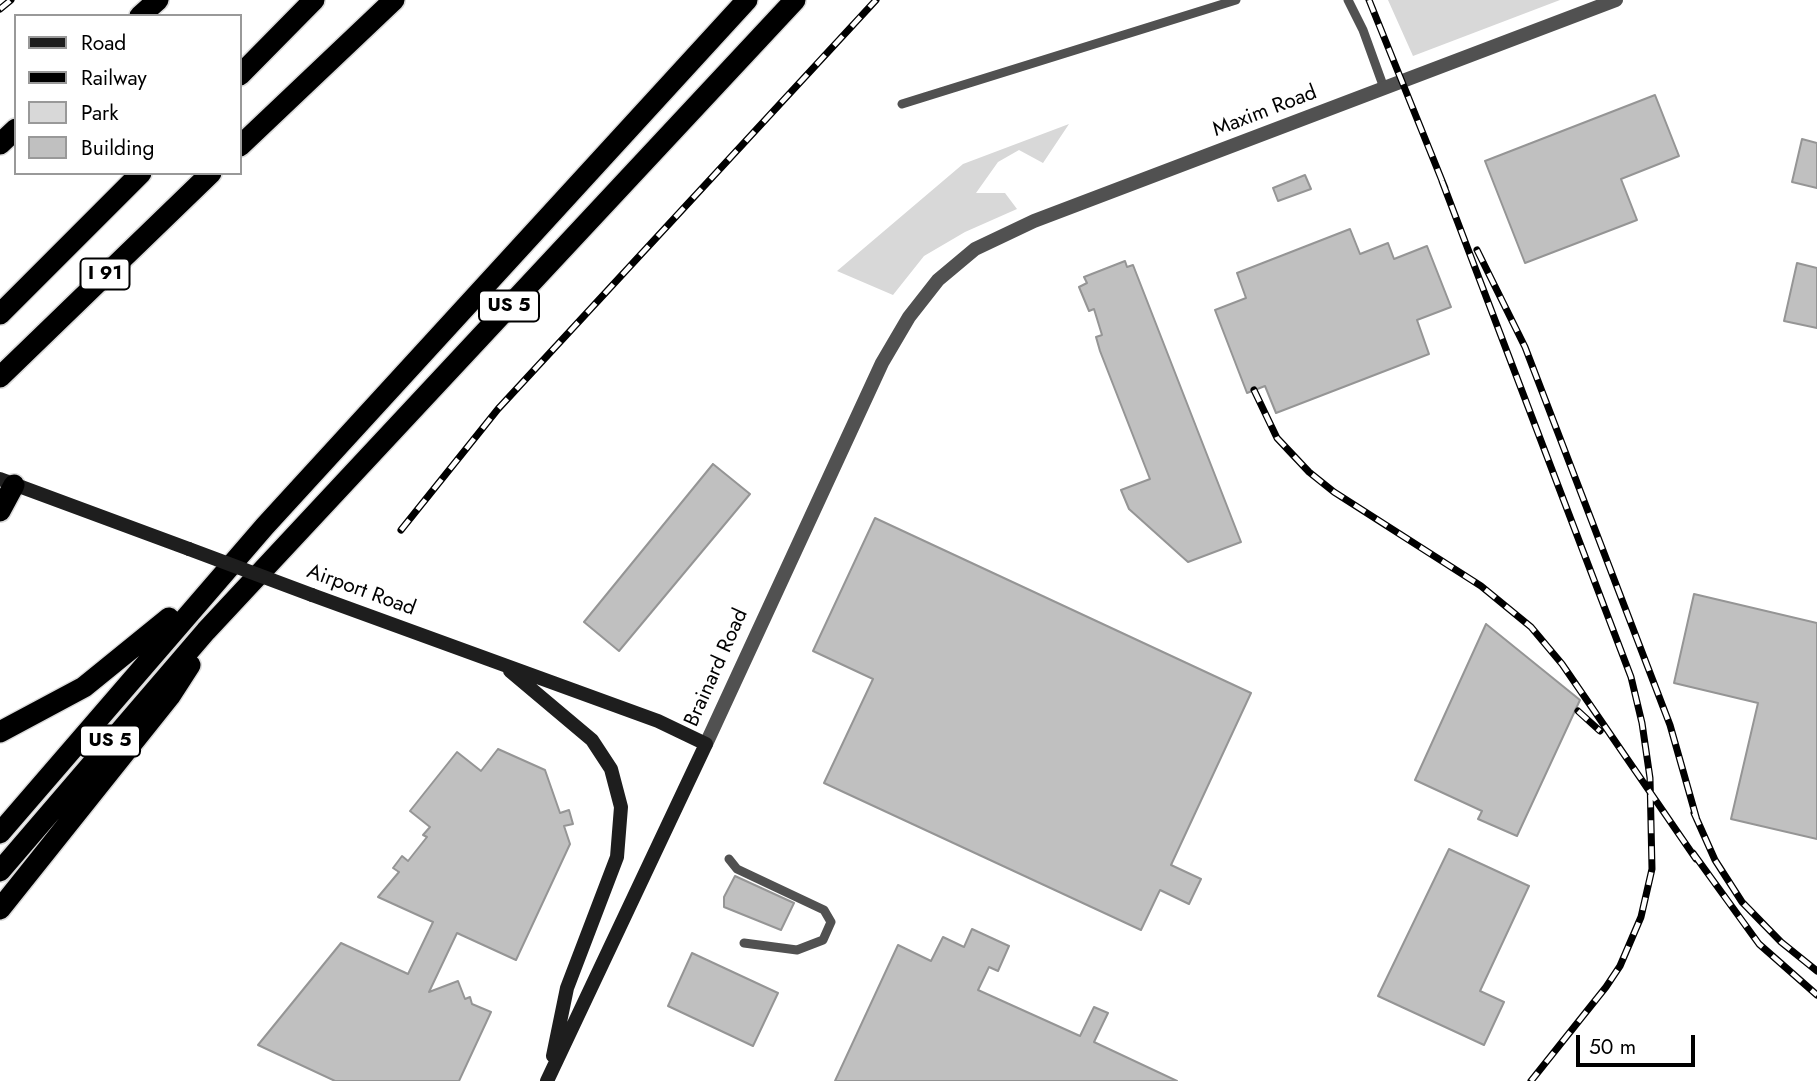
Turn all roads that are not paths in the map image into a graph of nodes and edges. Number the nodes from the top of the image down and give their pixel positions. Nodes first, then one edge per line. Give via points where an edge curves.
1 (158, 0) edge
2 (314, 0) edge
3 (394, 0) edge
4 (747, 0) edge
5 (795, 0) edge
6 (1236, 0) edge
7 (1348, 0) edge
8 (1616, 0) edge
9 (142, 14) edge
10 (242, 73) edge
11 (1384, 88) junction
12 (902, 104) dead end
13 (14, 131) edge
14 (0, 144) edge
15 (242, 144) edge
16 (139, 175) edge
17 (209, 175) edge
18 (938, 280) joint
19 (0, 314) edge
20 (0, 377) edge
21 (360, 421) junction
22 (7, 482) edge
23 (0, 511) edge
24 (223, 613) junction
25 (507, 668) junction
26 (0, 732) edge
27 (706, 744) junction
28 (0, 833) edge
29 (729, 859) dead end
30 (0, 871) edge
31 (0, 909) edge
32 (744, 943) dead end
33 (548, 1079) edge

1 - 9 highway
2 - 10 highway
3 - 15 highway
4 - 21 highway, US 5
5 - 24 highway, US 5
6 - 12 lane
7 - 11 lane
8 - 11 street, Maxim Road
11 - 18 street, Maxim Road via 1029,223 975,249
13 - 14 highway
16 - 19 highway, I 91
17 - 20 highway, I 91
18 - 27 street, Brainard Road via 882,363
21 - 26 highway via 310,462 182,605 140,644 84,687
21 - 28 highway, US 5
22 - 23 highway
22 - 25 main road, Airport Road, bridge
24 - 30 highway, US 5
24 - 31 highway via 170,695
25 - 27 main road, Airport Road via 658,721
25 - 33 main road via 592,740 612,773 621,807 617,857 567,988
27 - 33 main road, Brainard Road
29 - 32 lane via 737,869 824,910 831,922 823,940 797,950

